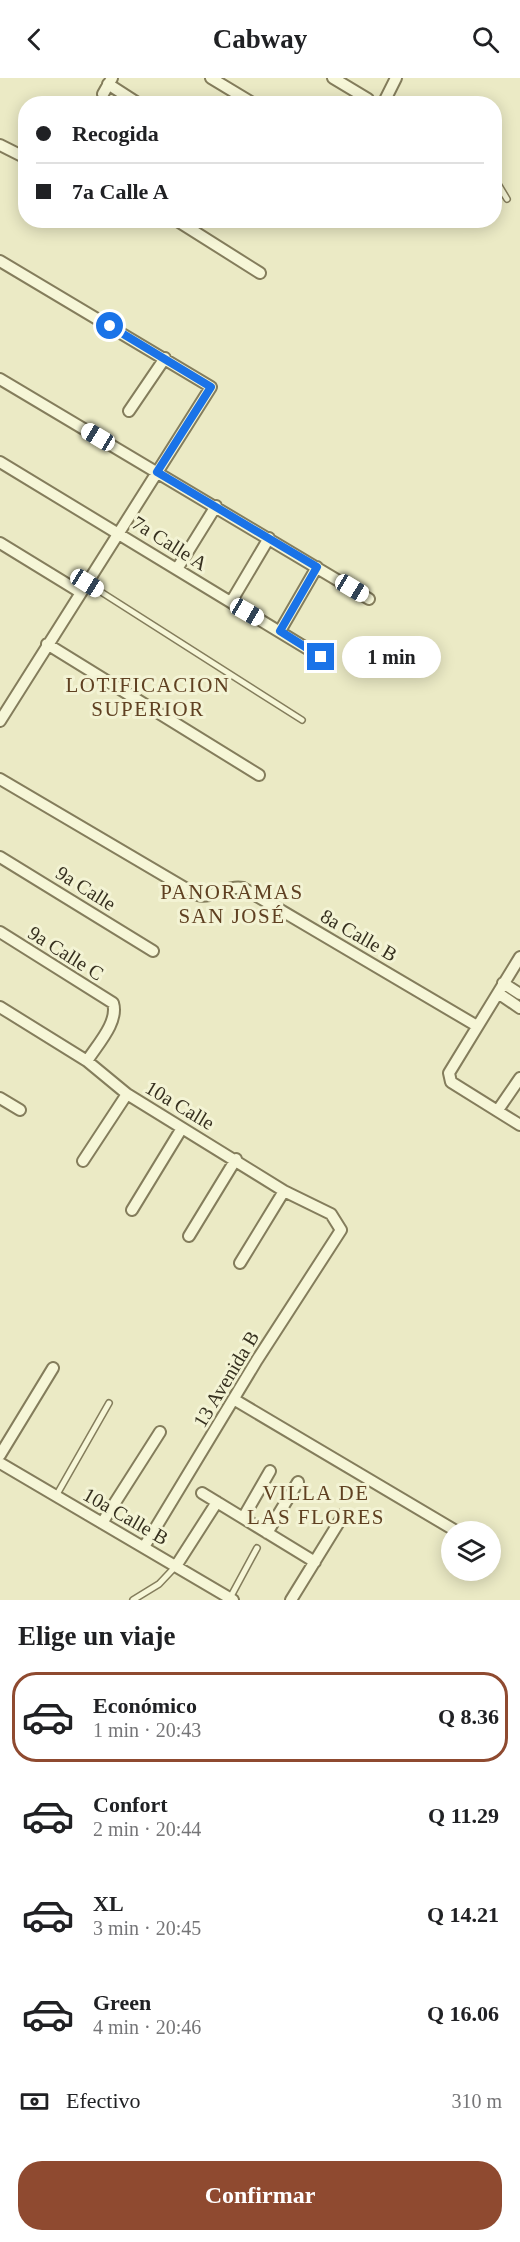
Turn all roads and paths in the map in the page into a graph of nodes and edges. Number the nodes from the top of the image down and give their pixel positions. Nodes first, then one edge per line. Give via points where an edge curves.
1 (211, 78) edge
2 (333, 78) edge
3 (396, 78) edge
4 (108, 85) edge
5 (126, 96) edge
6 (241, 96) edge
7 (363, 96) edge
8 (387, 96) edge
9 (0, 145) edge
10 (18, 154) edge
11 (502, 191) edge
12 (507, 199) dead end
13 (189, 228) edge
14 (0, 261) edge
15 (260, 273) dead end
16 (165, 358) junction
17 (0, 379) edge
18 (129, 411) dead end
19 (0, 462) edge
20 (157, 472) junction
21 (216, 506) junction
22 (118, 532) junction
23 (269, 538) junction
24 (0, 543) edge
25 (317, 567) junction
26 (177, 568) junction
27 (84, 588) junction
28 (369, 599) dead end
29 (231, 602) junction
30 (280, 631) junction
31 (47, 644) junction
32 (321, 657) dead end
33 (302, 720) dead end
34 (0, 722) edge
35 (259, 776) dead end
36 (0, 779) edge
37 (0, 857) edge
38 (0, 932) edge
39 (153, 951) dead end
40 (520, 957) edge
41 (501, 988) junction
42 (520, 994) edge
43 (0, 1007) edge
44 (520, 1008) edge
45 (477, 1026) junction
46 (87, 1061) junction
47 (520, 1078) edge
48 (127, 1094) junction
49 (0, 1098) edge
50 (20, 1110) dead end
51 (498, 1110) junction
52 (520, 1125) edge
53 (182, 1128) junction
54 (236, 1159) junction
55 (83, 1161) dead end
56 (284, 1191) junction
57 (132, 1210) dead end
58 (341, 1230) joint
59 (189, 1236) dead end
60 (240, 1263) dead end
61 (53, 1368) dead end
62 (235, 1400) junction
63 (109, 1403) dead end
64 (160, 1432) dead end
65 (0, 1455) edge
66 (0, 1463) edge
67 (270, 1471) dead end
68 (298, 1482) dead end
69 (202, 1493) dead end
70 (57, 1496) junction
71 (217, 1502) junction
72 (344, 1514) dead end
73 (243, 1518) junction
74 (441, 1522) edge
75 (102, 1523) junction
76 (267, 1533) junction
77 (144, 1547) junction
78 (257, 1548) dead end
79 (315, 1562) junction
80 (176, 1566) junction
81 (232, 1599) edge
82 (133, 1600) edge
83 (291, 1600) edge

1 - 6 street
2 - 7 street
3 - 8 street
4 - 5 street
9 - 10 street
11 - 12 lane
13 - 15 street
14 - 16 street
16 - 18 street
16 - 20 street via 211,387
17 - 20 street
19 - 22 street, 7a Calle A
20 - 21 street
20 - 22 street
21 - 23 street
21 - 26 street
22 - 26 street, 7a Calle A
22 - 27 street
23 - 25 street
23 - 29 street
24 - 27 street
25 - 28 street
25 - 30 street
26 - 29 street, 7a Calle A
27 - 31 street
27 - 33 lane
29 - 30 street, 7a Calle A
30 - 32 street, 7a Calle A
31 - 34 street
31 - 35 street
36 - 45 street, 8a Calle B via 197,895 210,897 234,887 243,888
37 - 39 street, 9a Calle
38 - 46 street, 9a Calle C via 113,1004 112,1021
40 - 41 street
41 - 42 street
41 - 44 street
41 - 45 street
43 - 46 street, 10a Calle
45 - 51 street via 448,1073 451,1082
46 - 48 street, 10a Calle
47 - 51 street
48 - 53 street, 10a Calle
48 - 55 street
49 - 50 street
51 - 52 street
53 - 54 street, 10a Calle
53 - 57 street
54 - 56 street, 10a Calle
54 - 59 street
56 - 58 street, 10a Calle via 330,1214
56 - 60 street
58 - 62 street, 13 Avenida B
61 - 65 street
62 - 74 street
62 - 77 street, 13 Avenida B
63 - 70 lane
64 - 75 street
66 - 70 street, 10a Calle B
67 - 73 street
68 - 76 street
69 - 71 street
70 - 75 street, 10a Calle B
71 - 73 street
71 - 80 street
72 - 79 street
73 - 76 street
75 - 77 street, 10a Calle B
76 - 79 street
77 - 80 street, 10a Calle B
78 - 81 lane
79 - 83 street
80 - 81 street, 10a Calle B
80 - 82 lane via 159,1584

